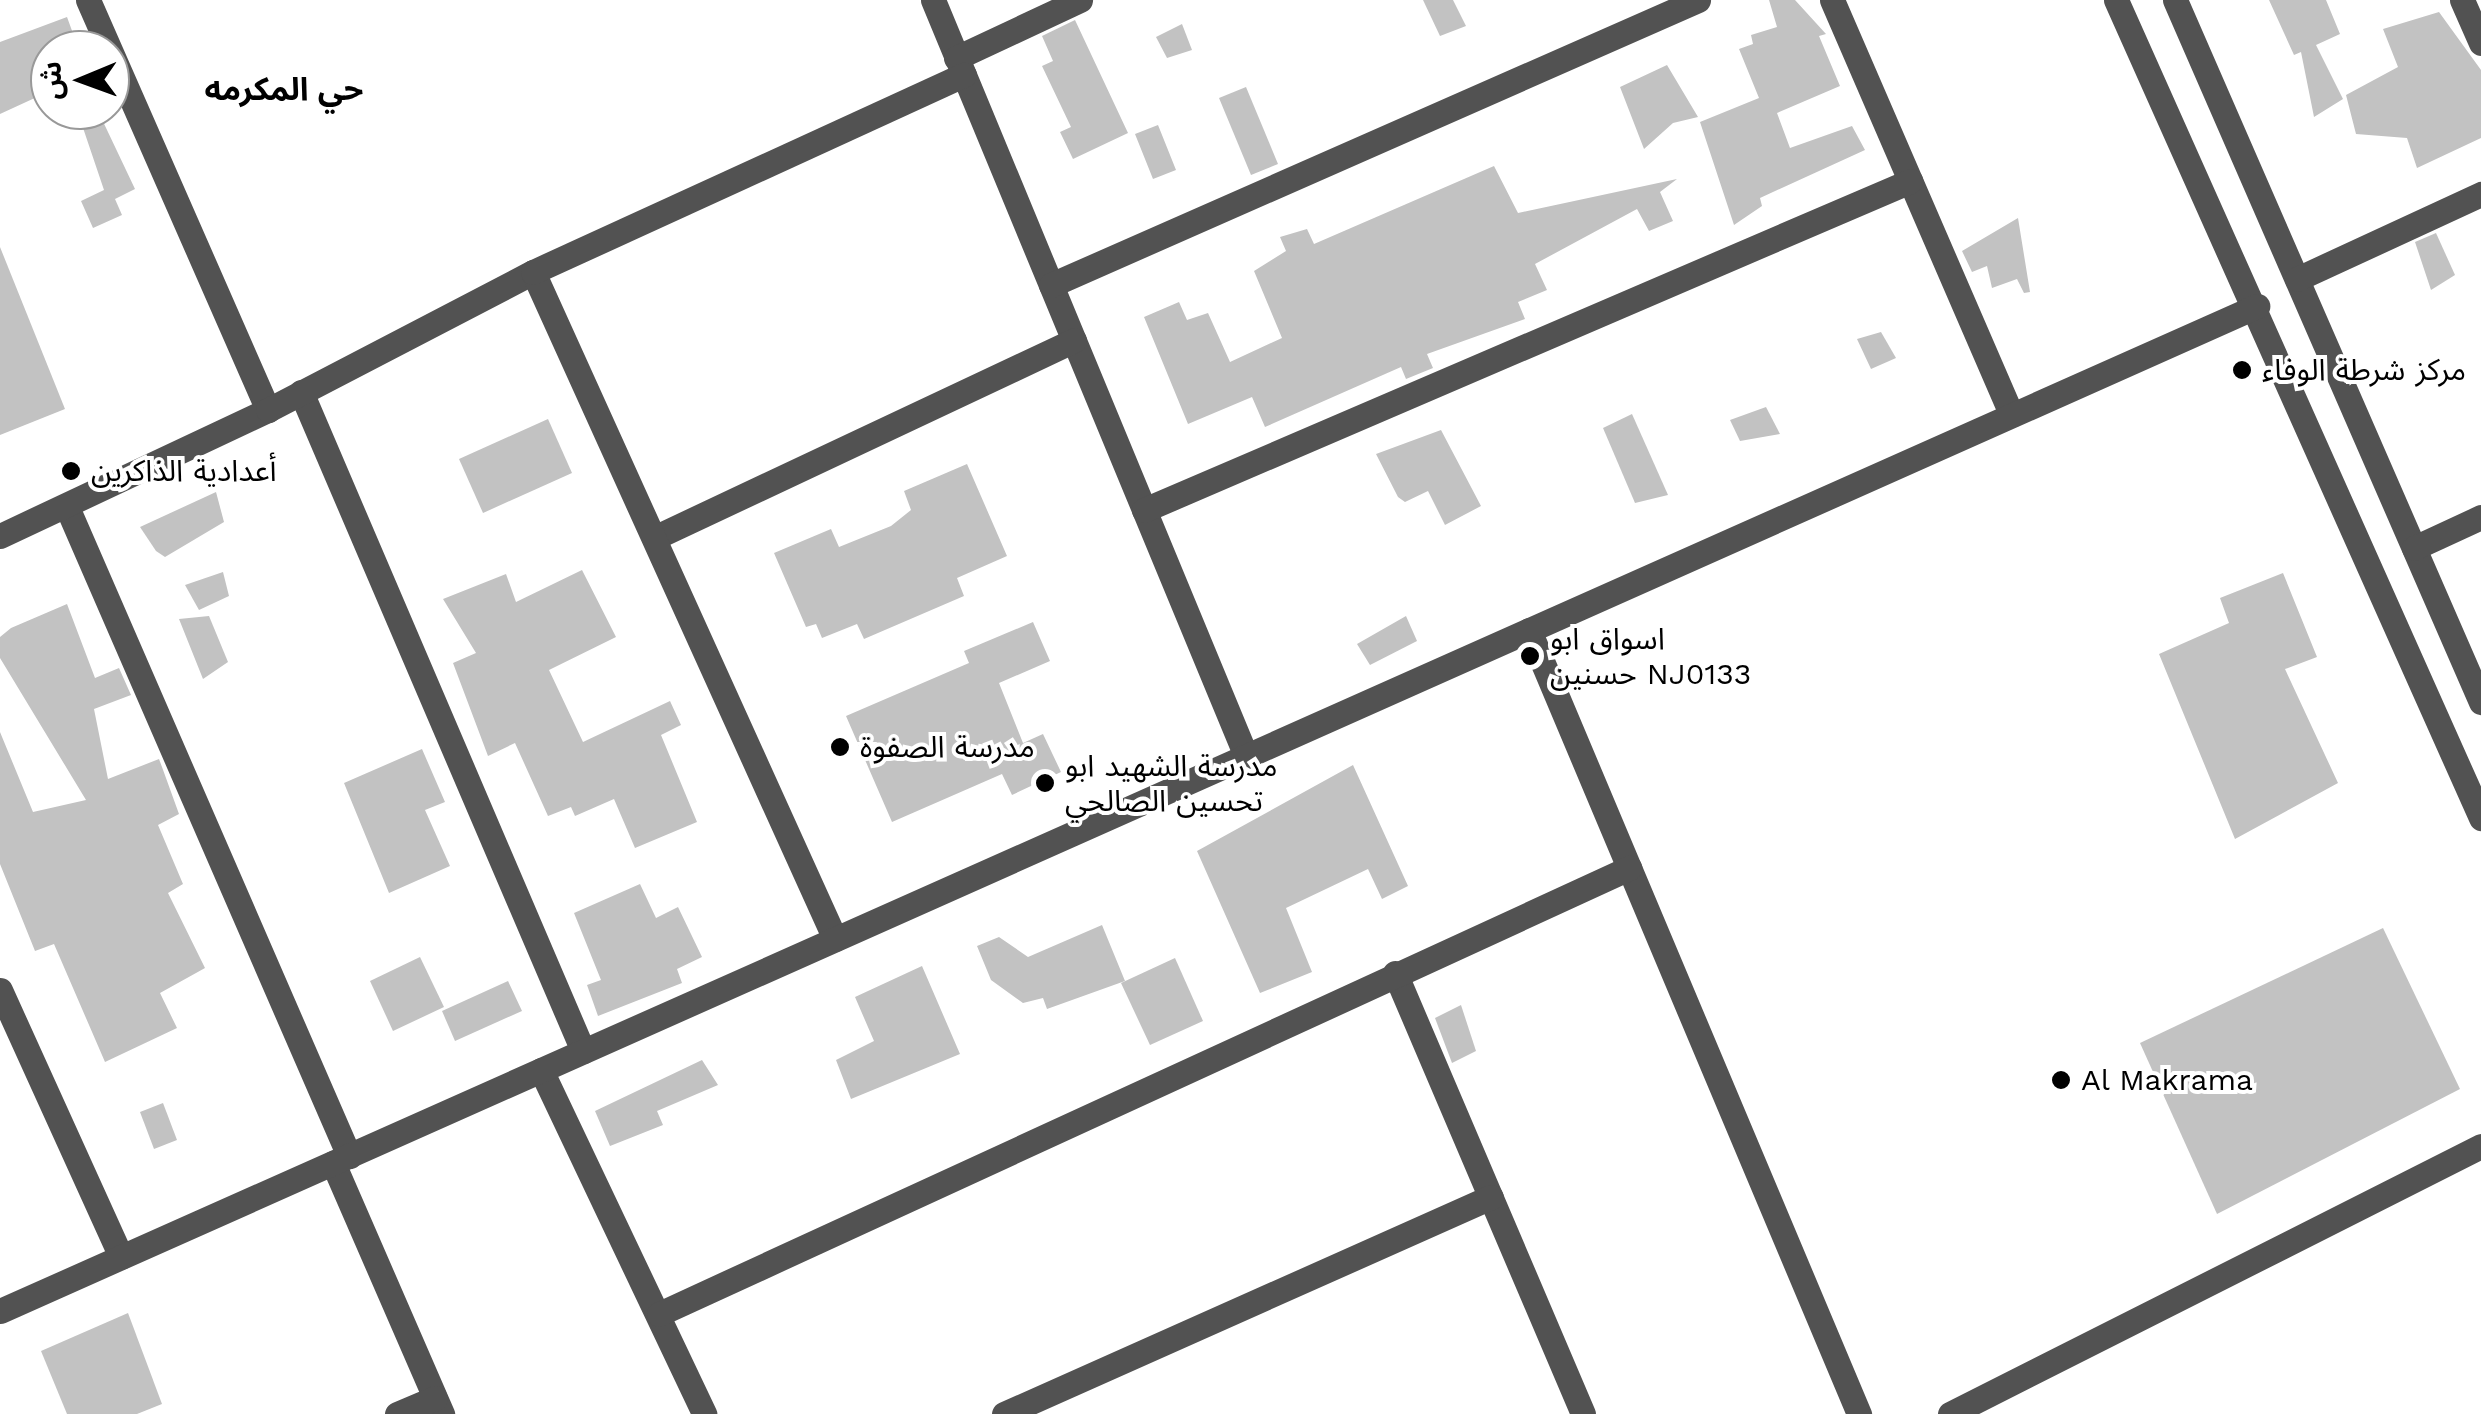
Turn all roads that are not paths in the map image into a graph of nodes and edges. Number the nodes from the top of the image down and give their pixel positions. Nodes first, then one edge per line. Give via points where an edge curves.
1 (88, 0) edge
2 (933, 0) edge
3 (1080, 0) edge
4 (1698, 0) edge
5 (1832, 0) edge
6 (2116, 0) edge
7 (2175, 0) edge
8 (2462, 0) edge
9 (2481, 43) edge
10 (960, 66) junction
11 (1910, 181) junction
12 (2481, 194) edge
13 (533, 272) junction
14 (2298, 279) junction
15 (1051, 285) junction
16 (2258, 306) junction
17 (1074, 340) junction
18 (301, 392) junction
19 (268, 410) junction
20 (2012, 414) junction
21 (67, 507) junction
22 (1144, 510) junction
23 (2481, 518) edge
24 (0, 536) edge
25 (656, 537) junction
26 (2414, 548) junction
27 (1529, 630) junction
28 (2481, 702) edge
29 (1246, 756) junction
30 (2481, 818) edge
31 (1629, 868) junction
32 (835, 939) junction
33 (1395, 973) junction
34 (0, 990) edge
35 (583, 1051) junction
36 (541, 1070) junction
37 (2481, 1146) edge
38 (341, 1159) junction
39 (1490, 1197) junction
40 (121, 1257) junction
41 (0, 1311) edge
42 (659, 1314) junction
43 (439, 1406) edge
44 (398, 1414) edge
45 (704, 1414) edge
46 (1004, 1414) edge
47 (1583, 1414) edge
48 (1859, 1414) edge
49 (1950, 1414) edge

1 - 19 street
2 - 10 street
3 - 10 street
4 - 15 street
5 - 11 street
6 - 16 street
7 - 14 street
8 - 9 street
10 - 13 street
10 - 15 street
11 - 20 street
11 - 22 street
12 - 14 street
13 - 18 street
13 - 25 street
14 - 26 street
15 - 17 street
16 - 20 street
16 - 30 street
17 - 22 street
17 - 25 street
18 - 19 street
18 - 35 street
19 - 21 street
20 - 27 street
21 - 24 street
21 - 38 street
22 - 29 street
23 - 26 street
25 - 32 street
26 - 28 street
27 - 29 street
27 - 31 street
29 - 32 street
31 - 33 street
31 - 48 street
32 - 35 street
33 - 39 street
33 - 42 street
34 - 40 street
35 - 36 street
36 - 38 street
36 - 42 street
37 - 49 street
38 - 40 street
38 - 43 street
39 - 46 street
39 - 47 street
40 - 41 street
42 - 45 street
43 - 44 street

